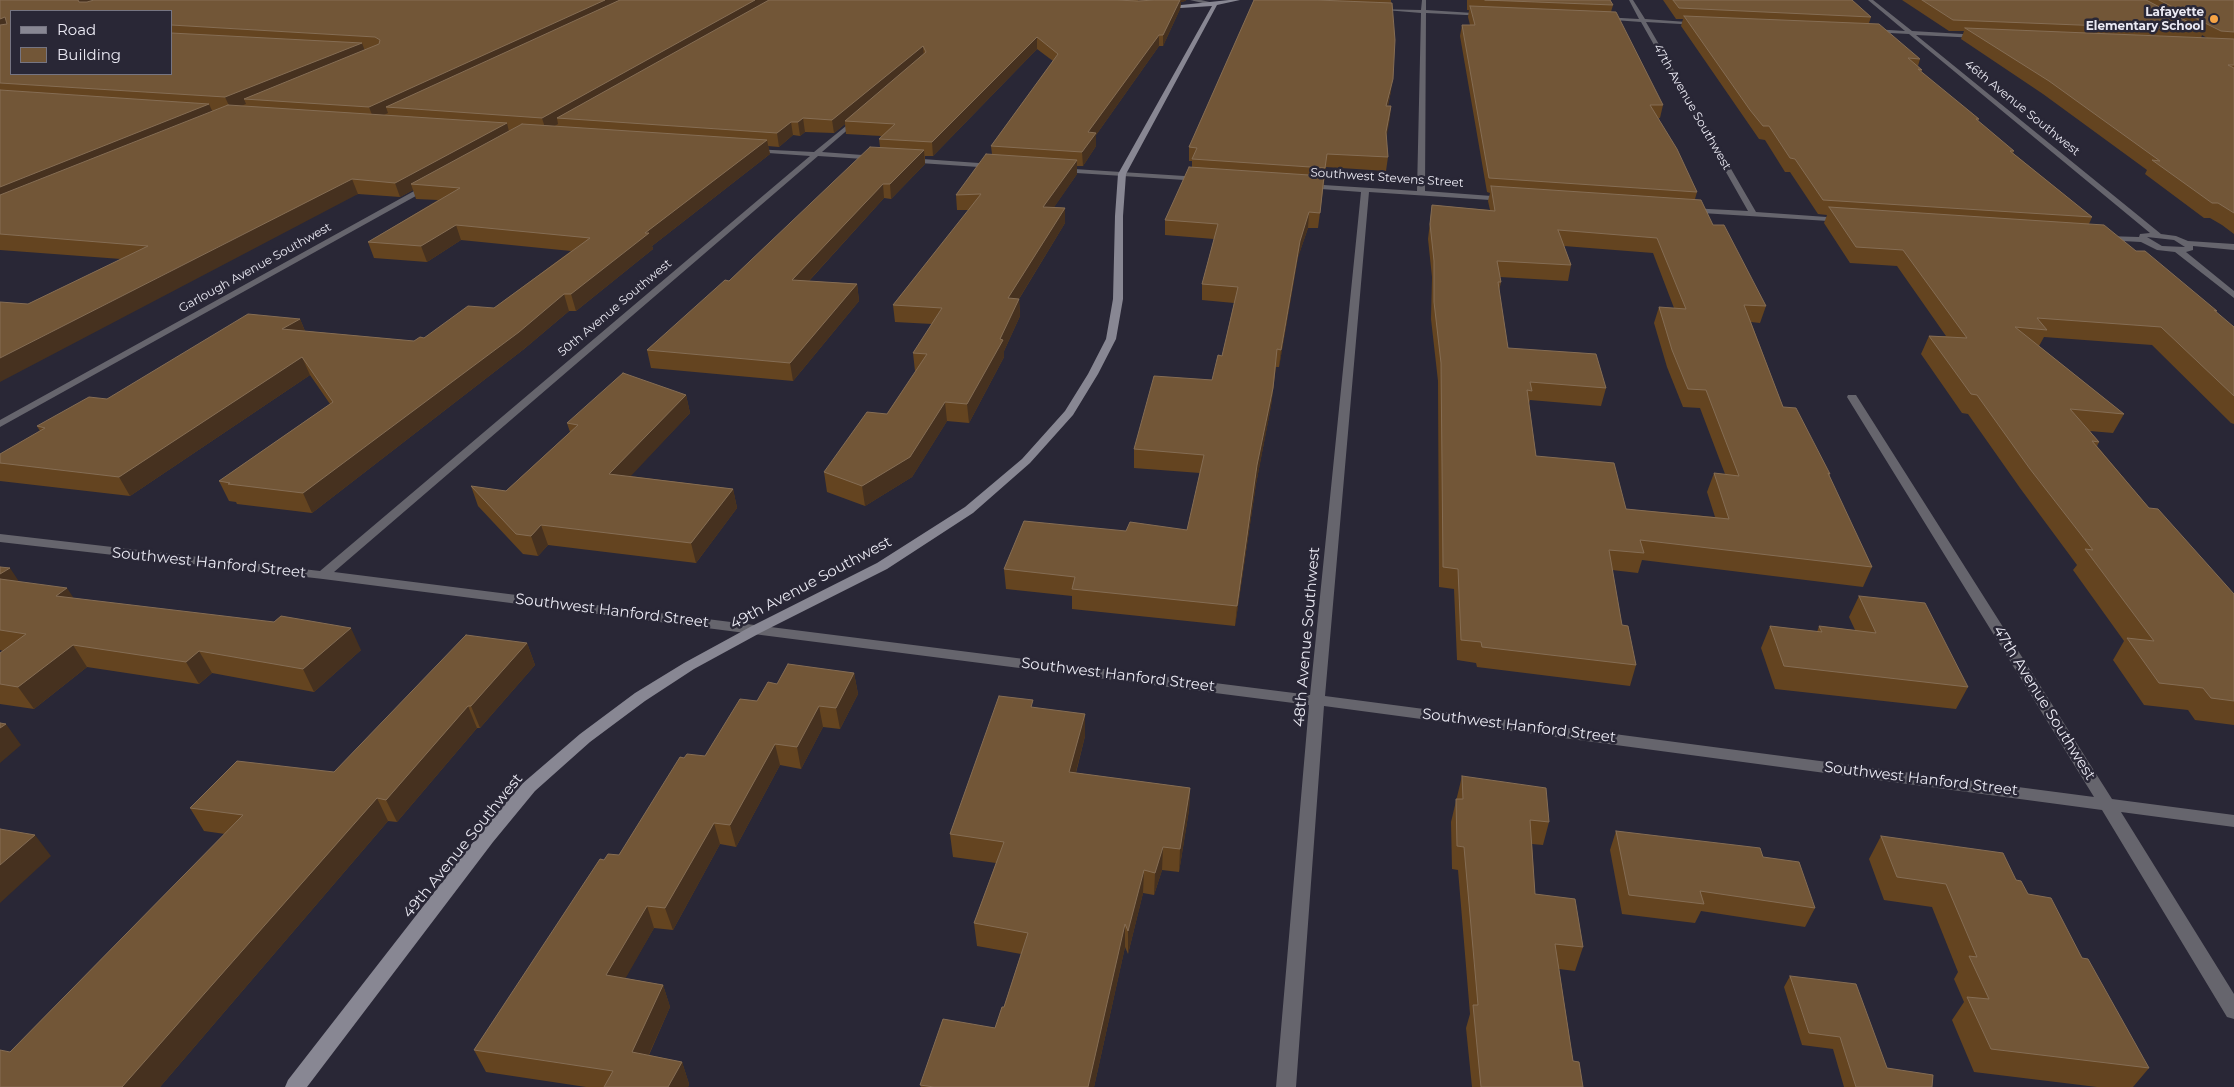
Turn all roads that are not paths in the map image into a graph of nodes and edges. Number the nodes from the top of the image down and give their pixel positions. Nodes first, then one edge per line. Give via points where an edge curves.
1 (1192, 0) edge
2 (1238, 0) edge
3 (1424, 0) edge
4 (1631, 0) edge
5 (1870, 0) edge
6 (1215, 4) junction
7 (1160, 7) edge
8 (1370, 9) edge
9 (1423, 11) junction
10 (1498, 15) edge
11 (1593, 19) edge
12 (1643, 21) junction
13 (1702, 24) edge
14 (1864, 31) edge
15 (1910, 33) junction
16 (1984, 36) edge
17 (865, 112) edge
18 (749, 150) edge
19 (816, 154) junction
20 (884, 159) edge
21 (903, 160) edge
22 (1000, 166) edge
23 (1048, 170) edge
24 (1122, 174) junction
25 (439, 180) edge
26 (1206, 180) edge
27 (1296, 185) edge
28 (1365, 190) junction
29 (1421, 193) junction
30 (1517, 199) edge
31 (1684, 210) edge
32 (1753, 214) junction
33 (1852, 221) edge
34 (2158, 235) junction
35 (2095, 237) edge
36 (2143, 240) junction
37 (2188, 243) junction
38 (2234, 246) edge
39 (2178, 250) junction
40 (2234, 295) edge
41 (1852, 397) dead end
42 (0, 424) edge
43 (0, 538) edge
44 (323, 575) junction
45 (756, 630) junction
46 (1317, 700) junction
47 (2106, 803) junction
48 (2234, 821) edge
49 (2234, 1011) edge
50 (295, 1087) edge
51 (1286, 1087) edge

1 - 6 street
2 - 6 street
3 - 9 street
4 - 12 street, 47th Avenue Southwest
5 - 15 street, 46th Avenue Southwest
6 - 7 street
6 - 24 street, 49th Avenue Southwest
8 - 9 street
9 - 10 street
9 - 29 street
11 - 12 street
12 - 13 street
12 - 32 street, 47th Avenue Southwest
14 - 15 street
15 - 16 street
15 - 34 street, 46th Avenue Southwest
17 - 19 street, 50th Avenue Southwest
18 - 19 street
19 - 20 street
19 - 44 street, 50th Avenue Southwest
21 - 22 street
23 - 24 street
24 - 26 street
24 - 45 street, 49th Avenue Southwest via 1118,299 1111,339 1069,413 1026,461 969,510 882,566
25 - 42 street, Garlough Avenue Southwest
27 - 28 street, Southwest Stevens Street
28 - 29 street, Southwest Stevens Street
28 - 46 street, 48th Avenue Southwest
29 - 30 street, Southwest Stevens Street
31 - 32 street
32 - 33 street
34 - 36 street via 2143,236
34 - 37 street
35 - 36 street
36 - 39 street via 2160,248
37 - 38 street
37 - 39 street via 2190,248
39 - 40 street
41 - 47 street, 47th Avenue Southwest
43 - 44 street, Southwest Hanford Street
44 - 45 street, Southwest Hanford Street
45 - 46 street, Southwest Hanford Street
45 - 50 street, 49th Avenue Southwest via 640,696 529,787
46 - 47 street, Southwest Hanford Street
46 - 51 street, 48th Avenue Southwest
47 - 48 street, Southwest Hanford Street
47 - 49 street, 47th Avenue Southwest

